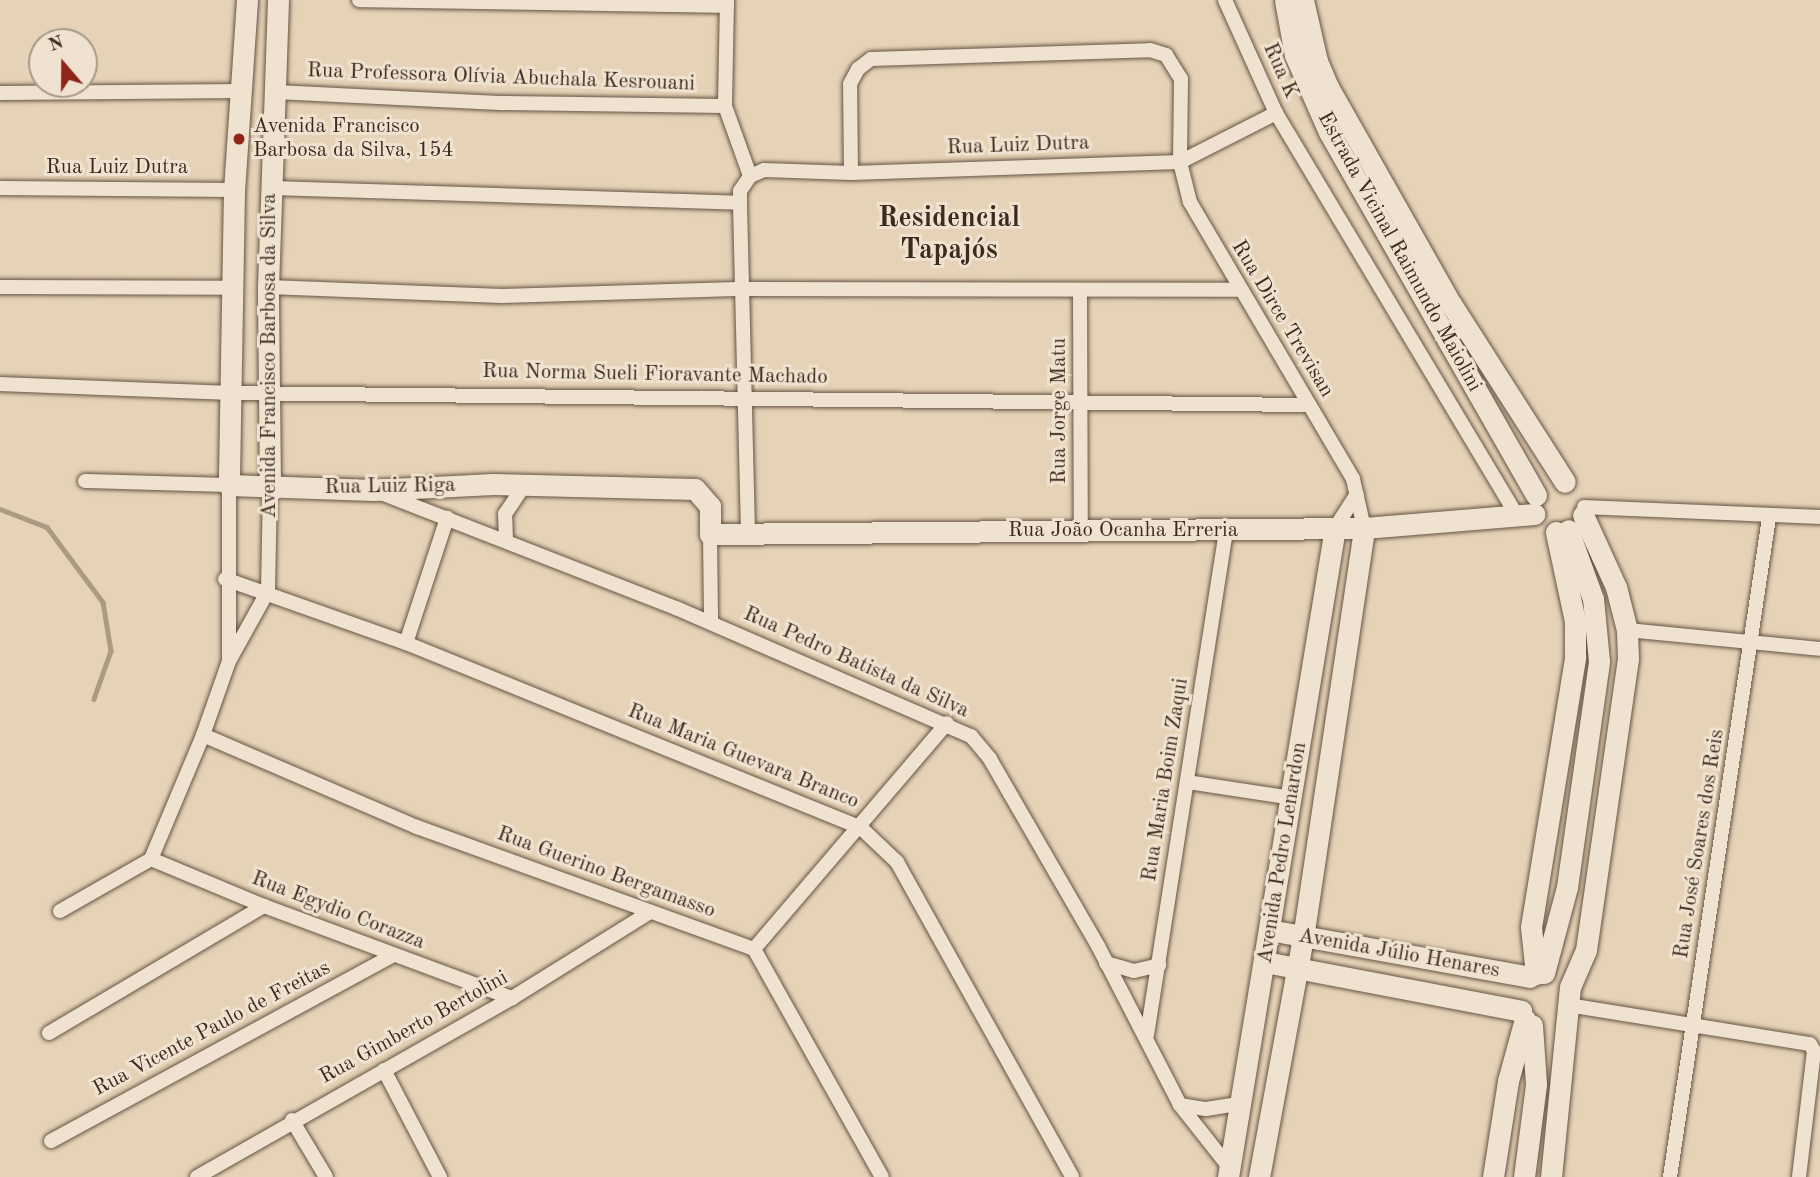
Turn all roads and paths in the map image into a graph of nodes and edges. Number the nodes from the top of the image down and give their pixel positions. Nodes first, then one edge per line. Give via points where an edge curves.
1 (247, 0) edge
2 (278, 0) edge
3 (359, 0) edge
4 (1225, 0) edge
5 (1285, 0) edge
6 (1303, 0) edge
7 (727, 3) edge
8 (242, 91) junction
9 (276, 92) junction
10 (0, 93) edge
11 (725, 106) junction
12 (1276, 113) junction
13 (1180, 162) junction
14 (850, 173) junction
15 (750, 176) junction
16 (0, 188) edge
17 (272, 188) junction
18 (234, 190) junction
19 (740, 203) junction
20 (0, 287) edge
21 (268, 287) junction
22 (234, 288) junction
23 (745, 289) junction
24 (1080, 290) junction
25 (1239, 290) junction
26 (0, 384) edge
27 (267, 392) junction
28 (231, 393) junction
29 (746, 398) junction
30 (1080, 405) junction
31 (1309, 405) junction
32 (85, 481) dead end
33 (1565, 482) junction
34 (525, 484) junction
35 (229, 485) junction
36 (270, 487) junction
37 (373, 490) junction
38 (1357, 494) junction
39 (1530, 509) junction
40 (1584, 511) junction
41 (1820, 517) edge
42 (447, 518) junction
43 (1769, 518) junction
44 (1335, 528) junction
45 (1364, 528) junction
46 (1081, 531) junction
47 (1226, 531) junction
48 (1562, 531) junction
49 (748, 532) junction
50 (710, 534) junction
51 (506, 540) junction
52 (226, 579) junction
53 (268, 591) junction
54 (710, 622) junction
55 (1628, 629) junction
56 (406, 643) junction
57 (1753, 645) junction
58 (1820, 649) edge
59 (229, 661) junction
60 (947, 723) junction
61 (203, 735) junction
62 (1187, 782) junction
63 (1293, 798) junction
64 (860, 827) junction
65 (151, 859) junction
66 (264, 906) junction
67 (60, 911) dead end
68 (650, 912) junction
69 (1269, 930) junction
70 (1303, 938) junction
71 (754, 949) junction
72 (393, 955) junction
73 (1265, 962) junction
74 (1106, 963) junction
75 (1159, 965) junction
76 (1298, 969) junction
77 (1536, 975) junction
78 (512, 998) junction
79 (1567, 1004) junction
80 (1526, 1019) junction
81 (1693, 1025) junction
82 (49, 1033) dead end
83 (1147, 1035) junction
84 (384, 1070) junction
85 (1242, 1103) junction
86 (1180, 1105) junction
87 (292, 1120) junction
88 (51, 1140) dead end
89 (1229, 1172) edge
90 (215, 1173) edge
91 (197, 1177) edge
92 (326, 1177) edge
93 (440, 1177) edge
94 (882, 1177) edge
95 (1072, 1177) edge
96 (1259, 1177) edge
97 (1493, 1177) edge
98 (1524, 1177) edge
99 (1550, 1177) edge
100 (1670, 1177) edge
101 (1798, 1177) edge

1 - 8 street, Avenida Francisco Barbosa da Silva
2 - 9 street, Avenida Francisco Barbosa da Silva
3 - 7 street
4 - 12 street, Rua K
5 - 39 street, Estrada Vicinal Raimundo Maiolini via 1295,55 1329,132
6 - 33 street, Estrada Vicinal Raimundo Maiolini via 1328,87 1451,304
7 - 11 street
8 - 10 street
8 - 18 street, Avenida Francisco Barbosa da Silva
9 - 11 street, Rua Professora Olívia Abuchala Kesrouani via 505,103
9 - 17 street, Avenida Francisco Barbosa da Silva
11 - 15 street
12 - 13 street, Rua Luiz Dutra
12 - 39 street, Rua K
13 - 14 street, Rua Luiz Dutra
13 - 14 street, Rua Dirce Trevisan via 1182,84 1171,59 1150,50 882,57 858,69 849,89
13 - 25 street, Rua Dirce Trevisan via 1190,202
14 - 15 street, Rua Luiz Dutra via 764,170
15 - 19 street via 740,191
16 - 18 street, Rua Luiz Dutra
17 - 19 street
17 - 21 street, Avenida Francisco Barbosa da Silva
18 - 22 street, Avenida Francisco Barbosa da Silva
19 - 23 street
20 - 22 street
21 - 23 street via 502,296
21 - 27 street, Avenida Francisco Barbosa da Silva
22 - 28 street, Avenida Francisco Barbosa da Silva
23 - 24 street
23 - 29 street
24 - 25 street
24 - 30 street, Rua Jorge Matu
25 - 31 street, Rua Dirce Trevisan
26 - 28 street, Rua Norma Sueli Fioravante Machado
27 - 28 street, Rua Norma Sueli Fioravante Machado
27 - 29 street, Rua Norma Sueli Fioravante Machado
27 - 36 street, Avenida Francisco Barbosa da Silva
28 - 35 street, Avenida Francisco Barbosa da Silva
29 - 30 street, Rua Norma Sueli Fioravante Machado
29 - 49 street
30 - 31 street, Rua Norma Sueli Fioravante Machado
30 - 46 street, Rua Jorge Matu
31 - 38 street, Rua Dirce Trevisan
32 - 35 street, Rua Luiz Riga
33 - 39 street via 1543,486
33 - 40 street via 1582,496
34 - 37 street, Rua Luiz Riga
34 - 50 street, Rua Luiz Riga via 695,489 710,506
34 - 51 street via 505,514
35 - 36 street, Rua Luiz Riga
35 - 52 street, Avenida Francisco Barbosa da Silva
36 - 37 street, Rua Luiz Riga
36 - 53 street, Avenida Francisco Barbosa da Silva
37 - 42 street, Rua Pedro Batista da Silva
38 - 44 street
38 - 45 street, Rua Dirce Trevisan
39 - 45 street, Rua João Ocanha Erreria
39 - 48 street via 1547,529
40 - 43 street
40 - 48 street
40 - 55 street
41 - 43 street
42 - 51 street, Rua Pedro Batista da Silva
42 - 56 street
43 - 57 street, Rua José Soares dos Reis
44 - 45 street, Rua João Ocanha Erreria
44 - 47 street, Rua João Ocanha Erreria
44 - 63 street, Avenida Pedro Lenardon
45 - 70 street, Avenida Pedro Lenardon
46 - 47 street, Rua João Ocanha Erreria
46 - 49 street, Rua João Ocanha Erreria
47 - 62 street, Rua Maria Boim Zaqui
48 - 77 street via 1575,657 1531,927
48 - 77 street via 1593,599 1599,661 1567,887
49 - 50 street, Rua João Ocanha Erreria
50 - 54 street
51 - 54 street, Rua Pedro Batista da Silva
52 - 53 street, Rua Maria Guevara Branco
52 - 59 street, Avenida Francisco Barbosa da Silva
53 - 56 street, Rua Maria Guevara Branco
53 - 59 street, Avenida Francisco Barbosa da Silva
54 - 60 street, Rua Pedro Batista da Silva
55 - 57 street
55 - 79 street via 1628,659 1586,950
56 - 64 street, Rua Maria Guevara Branco
57 - 58 street
57 - 81 street, Rua José Soares dos Reis
59 - 61 street, Avenida Francisco Barbosa da Silva
60 - 64 street
60 - 74 street, Rua Pedro Batista da Silva via 971,736 990,759
61 - 65 street, Avenida Francisco Barbosa da Silva
61 - 68 street, Rua Guerino Bergamasso via 417,827
62 - 63 street
62 - 75 street, Rua Maria Boim Zaqui
63 - 69 street, Avenida Pedro Lenardon
64 - 71 street
64 - 95 street, Rua Maria Guevara Branco via 897,862
65 - 66 street, Rua Egydio Corazza
65 - 67 street
66 - 72 street, Rua Egydio Corazza
66 - 82 street
68 - 71 street, Rua Guerino Bergamasso
68 - 78 street, Rua Gimberto Bertolini
69 - 70 street, Avenida Júlio Henares
69 - 73 street, Avenida Pedro Lenardon
70 - 76 street, Avenida Pedro Lenardon
70 - 77 street, Avenida Júlio Henares
71 - 94 street
72 - 78 street, Rua Egydio Corazza
72 - 88 street, Rua Vicente Paulo de Freitas
73 - 76 street, Avenida Júlio Henares
73 - 85 street, Avenida Pedro Lenardon
74 - 75 street via 1134,971
74 - 83 street, Rua Pedro Batista da Silva
75 - 83 street, Rua Maria Boim Zaqui
76 - 80 street, Avenida Júlio Henares
76 - 96 street, Avenida Pedro Lenardon
77 - 79 street via 1562,979
77 - 80 street via 1520,994
78 - 84 street, Rua Gimberto Bertolini
79 - 80 street via 1546,1030
79 - 81 street
79 - 99 street
80 - 97 street via 1508,1081
80 - 98 street via 1536,1084
81 - 100 street, Rua José Soares dos Reis
81 - 101 street via 1810,1044 1814,1051
83 - 86 street, Rua Pedro Batista da Silva
84 - 87 street, Rua Gimberto Bertolini
84 - 93 street
85 - 86 street via 1206,1109
85 - 89 street, Avenida Pedro Lenardon
86 - 89 street, Rua Pedro Batista da Silva
87 - 90 street, Rua Gimberto Bertolini
87 - 92 street
90 - 91 street, Rua Gimberto Bertolini

